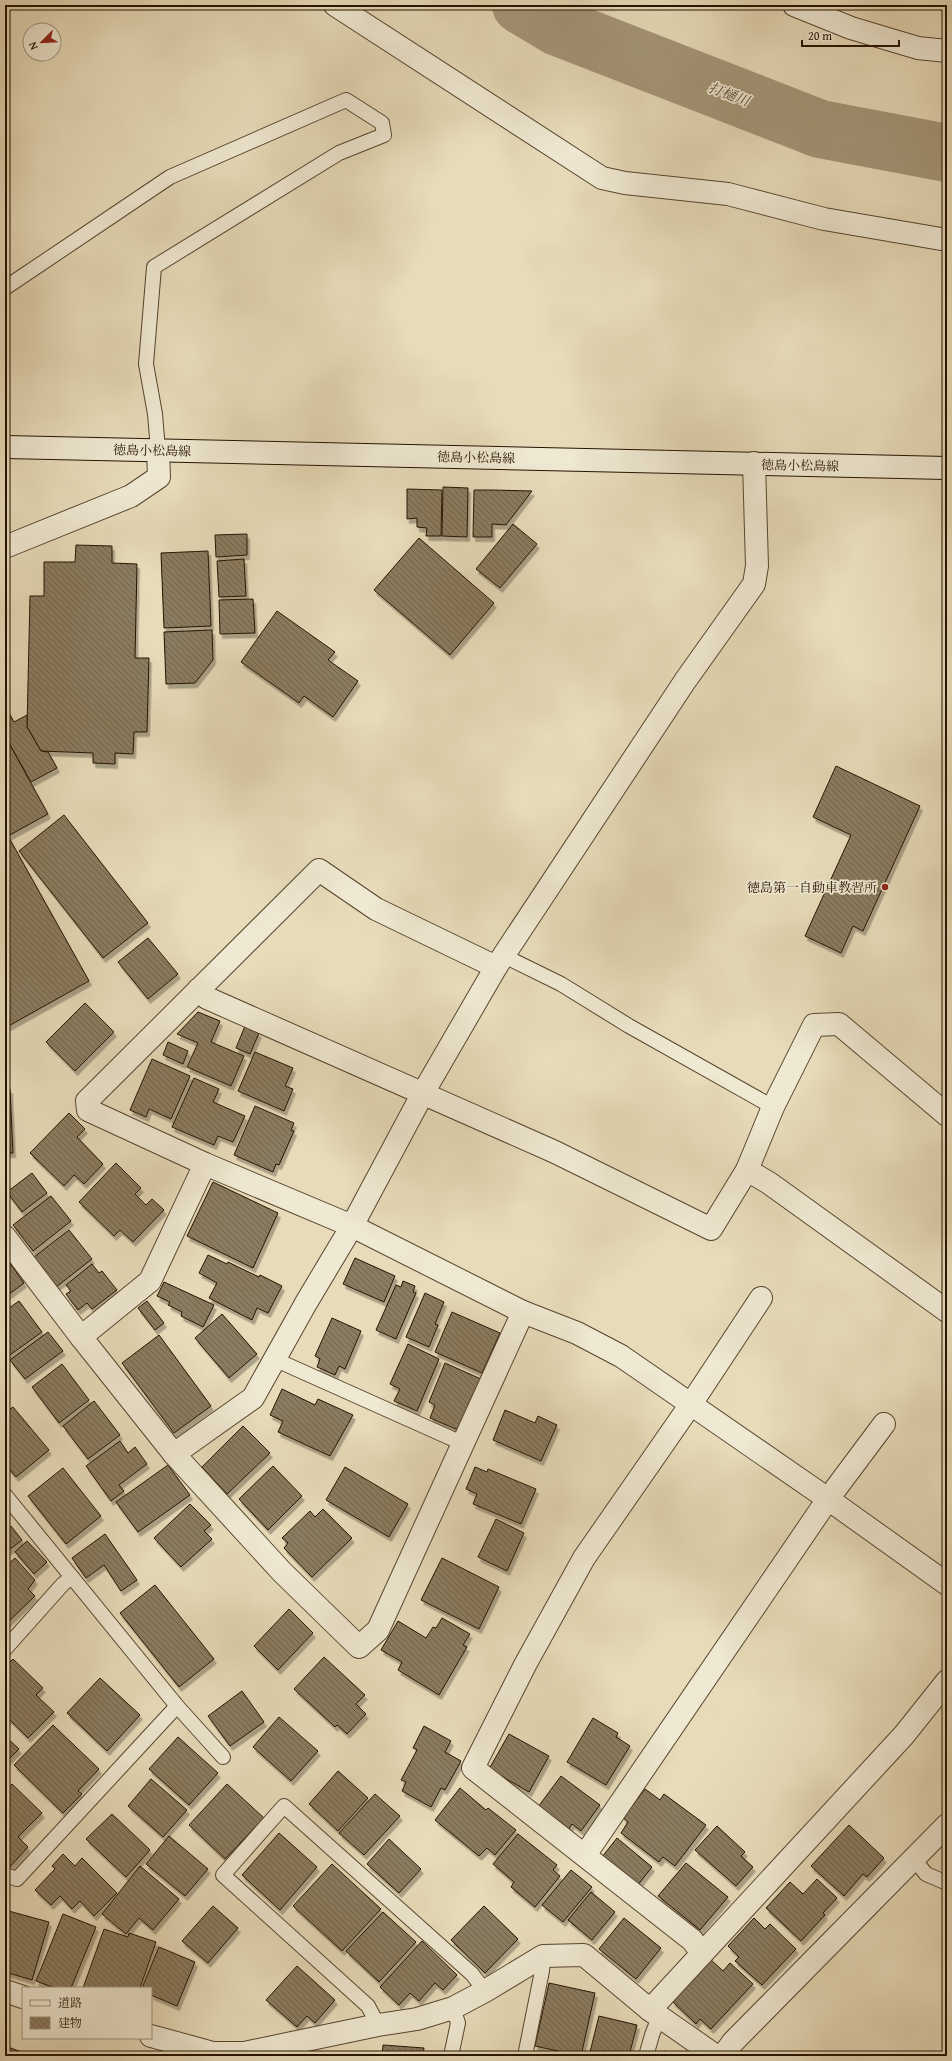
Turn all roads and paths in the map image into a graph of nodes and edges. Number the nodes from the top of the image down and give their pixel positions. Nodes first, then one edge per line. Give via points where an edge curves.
1 (335, 5) edge
2 (794, 5) edge
3 (947, 51) edge
4 (947, 240) edge
5 (5, 288) edge
6 (5, 447) edge
7 (158, 450) junction
8 (754, 464) junction
9 (947, 468) edge
10 (5, 547) edge
11 (499, 961) junction
12 (200, 989) junction
13 (423, 1093) junction
14 (773, 1107) junction
15 (947, 1115) edge
16 (205, 1164) junction
17 (747, 1170) junction
18 (352, 1226) junction
19 (5, 1237) edge
20 (761, 1298) dead end
21 (947, 1311) edge
22 (523, 1312) junction
23 (81, 1337) junction
24 (274, 1360) junction
25 (691, 1404) junction
26 (884, 1424) dead end
27 (464, 1444) junction
28 (174, 1454) junction
29 (5, 1495) edge
30 (828, 1499) junction
31 (72, 1577) junction
32 (947, 1584) edge
33 (5, 1649) edge
34 (947, 1681) edge
35 (177, 1706) junction
36 (223, 1757) dead end
37 (947, 1825) edge
38 (584, 1855) junction
39 (914, 1859) junction
40 (5, 1875) edge
41 (947, 1883) edge
42 (702, 1953) junction
43 (543, 1956) junction
44 (5, 1991) edge
45 (485, 1991) junction
46 (22, 1997) edge
47 (453, 2008) junction
48 (654, 2014) junction
49 (378, 2025) junction
50 (152, 2036) edge
51 (451, 2056) edge
52 (525, 2056) edge
53 (646, 2056) edge
54 (716, 2056) edge
55 (723, 2056) edge

1 - 4 street via 602,178 728,194 824,219
2 - 3 street via 851,28 918,48
5 - 7 lane via 170,177 346,100 382,123 384,135 339,152 154,267 146,364 155,414
6 - 7 street, 徳島小松島線
7 - 8 street, 徳島小松島線
7 - 10 street via 159,477 130,496
8 - 9 street, 徳島小松島線
8 - 11 street via 758,566 754,584 685,681
11 - 12 street via 376,908 319,870
11 - 13 street
11 - 14 lane via 561,984 629,1026
12 - 13 street via 207,998
12 - 16 street via 86,1100 88,1110
13 - 17 street via 555,1152 711,1229
13 - 18 street
14 - 15 street via 814,1025 839,1024
14 - 17 street
16 - 18 street
16 - 23 street via 150,1281
17 - 21 street via 769,1183
18 - 22 street
18 - 24 street
19 - 23 street
20 - 25 street
22 - 25 street via 577,1333 621,1356
22 - 27 street
23 - 28 street
24 - 27 lane
24 - 28 street via 253,1398
25 - 30 street
25 - 38 street via 584,1558 525,1665 473,1768
26 - 30 street
27 - 28 street via 378,1630 359,1647 282,1572
29 - 31 lane
30 - 32 street
30 - 38 street
31 - 33 lane
31 - 35 lane
34 - 42 street via 904,1735
35 - 36 lane
35 - 40 lane via 17,1879
37 - 39 street
38 - 42 street via 692,1940
39 - 41 lane via 926,1874
39 - 55 street via 738,2036
42 - 48 street
43 - 45 street
43 - 48 street via 584,1955
43 - 52 lane
44 - 46 street
45 - 47 street
45 - 49 lane via 472,1974 284,1806 223,1875 368,2006
47 - 49 street
47 - 51 lane via 458,2023
48 - 53 lane
48 - 54 street
49 - 50 street via 244,2053 213,2053

